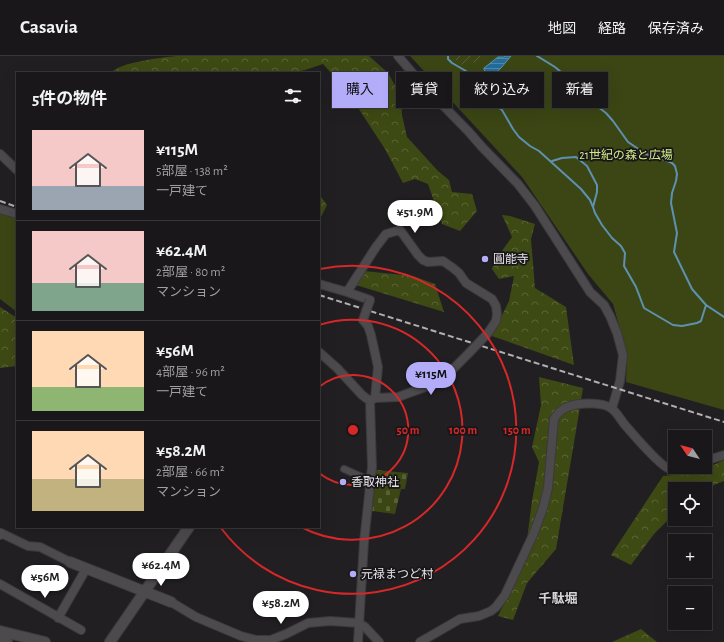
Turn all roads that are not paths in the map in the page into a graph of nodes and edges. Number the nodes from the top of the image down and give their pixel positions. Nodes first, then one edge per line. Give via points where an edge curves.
1 (398, 56) edge
2 (0, 154) edge
3 (16, 169) edge
4 (0, 209) edge
5 (16, 214) edge
6 (320, 284) edge
7 (347, 292) junction
8 (320, 353) edge
9 (372, 400) junction
10 (612, 408) junction
11 (724, 455) edge
12 (712, 459) edge
13 (668, 467) edge
14 (344, 469) dead end
15 (371, 481) junction
16 (188, 528) edge
17 (0, 535) edge
18 (70, 562) joint
19 (86, 569) junction
20 (0, 584) edge
21 (144, 592) junction
22 (171, 602) joint
23 (58, 618) junction
24 (359, 623) junction
25 (0, 630) edge
26 (81, 630) dead end
27 (240, 639) edge
28 (0, 640) edge
29 (7, 642) edge
30 (45, 642) edge
31 (110, 642) edge
32 (358, 642) edge
33 (378, 642) edge
34 (420, 642) edge

1 - 10 street via 518,184 590,292 604,304 615,327 623,355 620,382
2 - 3 street
4 - 5 street
6 - 7 street
7 - 9 street, bridge via 370,300 364,320 371,335 378,366
7 - 9 street, bridge via 386,234 400,230 423,260 443,261 459,273 466,283 492,299 496,306 496,322 488,333 440,381 398,397
8 - 9 street via 362,395
9 - 15 street
10 - 13 street via 658,461
10 - 34 street via 586,403 571,405 558,412 554,419 548,488 543,508 505,595 491,611 460,619
11 - 12 street
14 - 15 street
15 - 24 street
16 - 21 street
17 - 18 street via 1,533 28,546 40,547
18 - 19 street
19 - 21 street
19 - 23 street
20 - 23 street
21 - 22 street
21 - 31 street
22 - 27 street
23 - 26 street
24 - 27 street via 308,623 271,640
24 - 32 street
24 - 33 street
25 - 30 street
28 - 29 street

